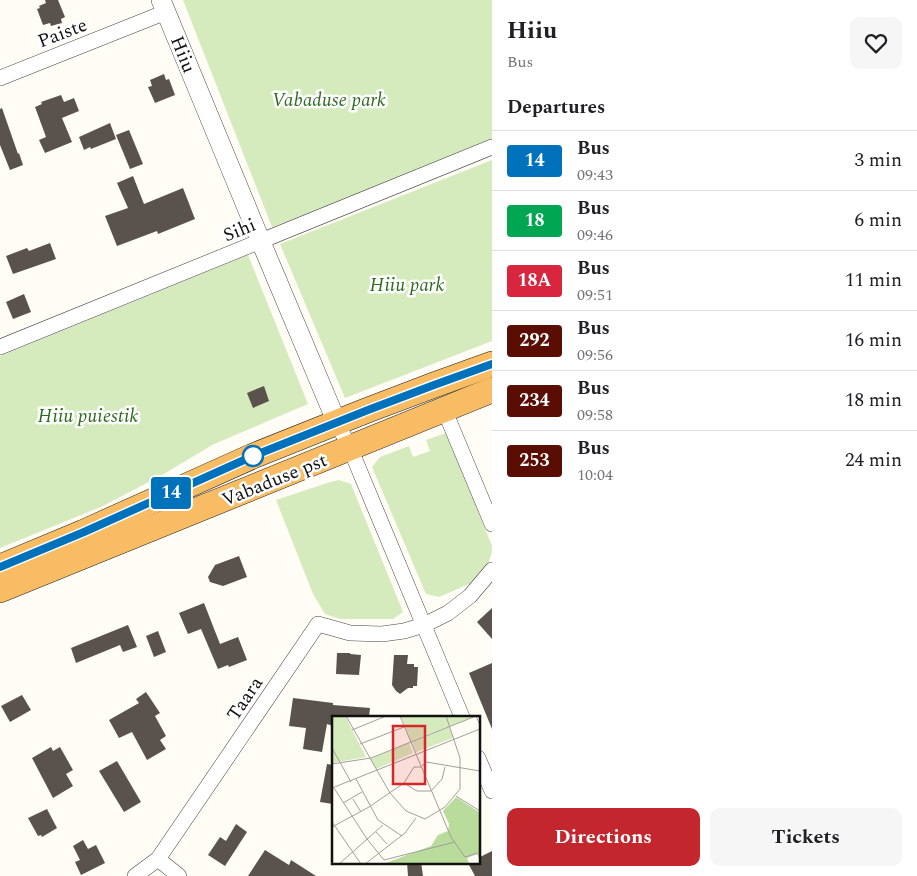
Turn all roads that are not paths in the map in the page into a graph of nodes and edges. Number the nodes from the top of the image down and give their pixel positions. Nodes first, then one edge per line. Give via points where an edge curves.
1 (164, 6) edge
2 (0, 78) edge
3 (492, 147) edge
4 (260, 242) junction
5 (0, 347) edge
6 (492, 364) edge
7 (492, 390) edge
8 (444, 409) junction
9 (337, 423) junction
10 (350, 448) junction
11 (492, 524) edge
12 (0, 567) edge
13 (492, 570) edge
14 (0, 590) edge
15 (424, 625) junction
16 (462, 716) edge
17 (480, 763) edge
18 (492, 791) edge
19 (158, 859) junction
20 (135, 876) edge
21 (179, 876) edge

1 - 2 street, Paiste
1 - 4 street, Hiiu
3 - 4 street, Sihi
4 - 5 street, Sihi
4 - 9 street, Hiiu
6 - 9 highway, Vabaduse pst
7 - 8 highway, Vabaduse pst
8 - 10 highway, Vabaduse pst
8 - 11 street
9 - 10 street, Hiiu
9 - 12 highway, Vabaduse pst via 253,456
10 - 14 highway, Vabaduse pst
10 - 15 street, Hiiu
13 - 15 street via 470,596 448,613
15 - 16 street, Hiiu
15 - 19 street, Taara via 382,634 350,633 318,624
17 - 18 street
19 - 20 street, Taara
19 - 21 street

